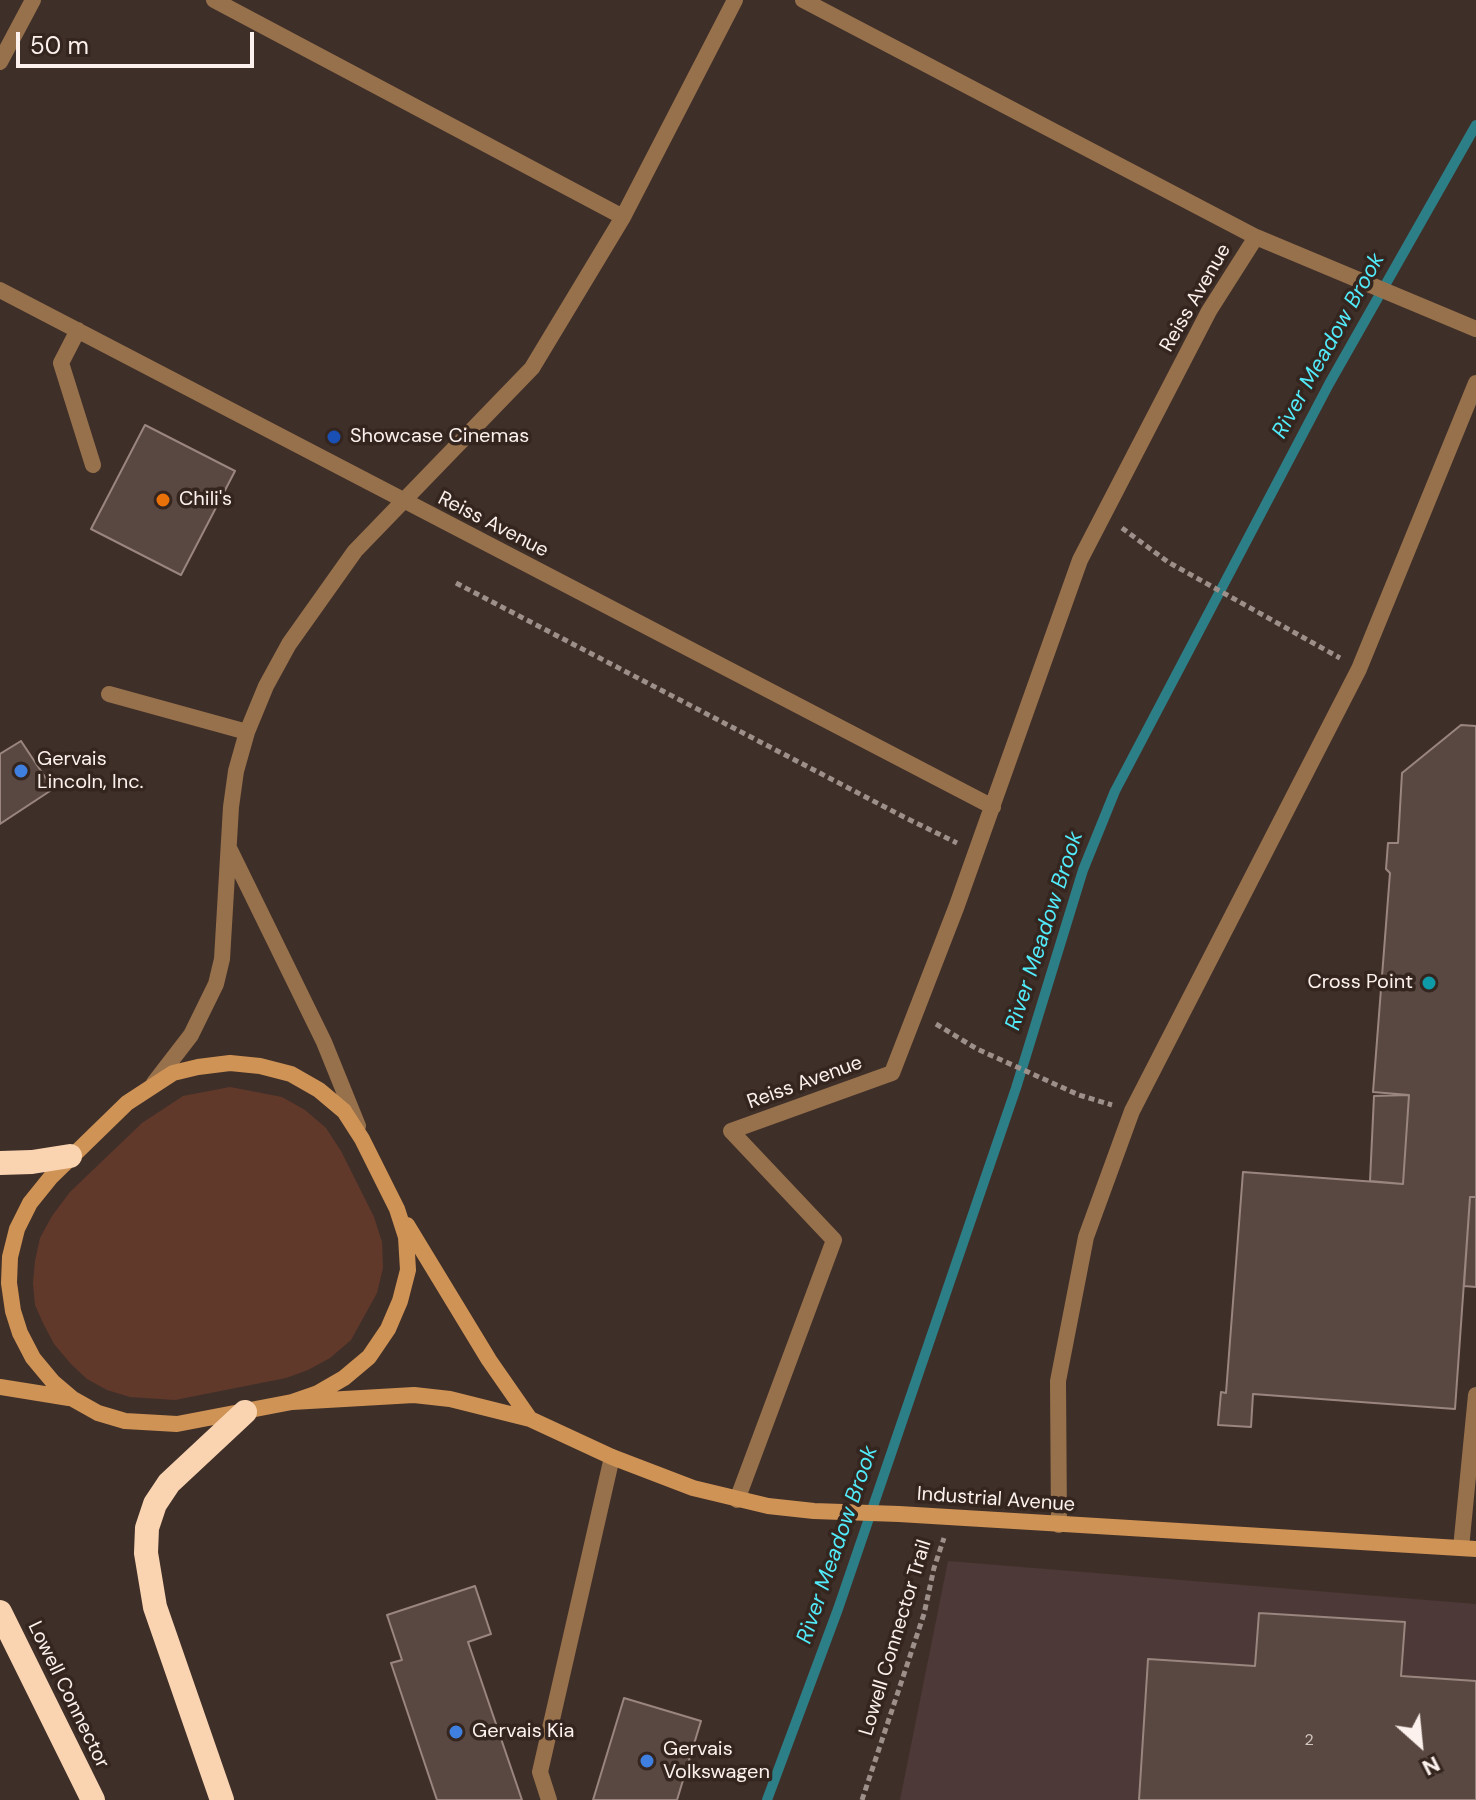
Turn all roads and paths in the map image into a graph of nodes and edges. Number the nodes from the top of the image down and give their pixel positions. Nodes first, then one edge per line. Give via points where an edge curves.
1 (33, 0) edge
2 (214, 0) edge
3 (735, 0) edge
4 (803, 0) edge
5 (0, 62) edge
6 (623, 217) junction
7 (1256, 237) junction
8 (0, 290) edge
9 (1476, 329) edge
10 (78, 330) junction
11 (1476, 383) edge
12 (93, 465) dead end
13 (402, 500) junction
14 (1104, 514) junction
15 (456, 583) dead end
16 (1343, 660) dead end
17 (109, 694) dead end
18 (247, 732) junction
19 (993, 807) junction
20 (958, 843) dead end
21 (229, 847) junction
22 (915, 1011) junction
23 (150, 1087) junction
24 (1115, 1106) dead end
25 (362, 1139) junction
26 (70, 1156) junction
27 (0, 1163) edge
28 (397, 1209) junction
29 (10, 1257) junction
30 (0, 1286) edge
31 (0, 1387) edge
32 (1476, 1395) edge
33 (73, 1399) junction
34 (292, 1402) junction
35 (245, 1412) junction
36 (530, 1419) junction
37 (612, 1457) junction
38 (737, 1500) junction
39 (951, 1517) junction
40 (1059, 1525) junction
41 (1469, 1548) edge
42 (0, 1612) edge
43 (93, 1800) edge
44 (222, 1800) edge
45 (549, 1800) edge
46 (862, 1800) edge

1 - 5 lane
2 - 6 lane
3 - 6 lane, Reiss Avenue
4 - 7 lane, Reiss Avenue
6 - 13 lane, Reiss Avenue via 532,368
7 - 9 lane
7 - 14 lane, Reiss Avenue via 1209,311
8 - 10 lane, Reiss Avenue
10 - 12 lane via 61,363
10 - 13 lane, Reiss Avenue
11 - 40 lane via 1359,669 1132,1111 1086,1237 1058,1381
13 - 18 lane, Reiss Avenue via 321,596 266,686
13 - 19 lane, Reiss Avenue
14 - 16 path via 1168,562
14 - 19 lane, Reiss Avenue via 1080,560
15 - 20 path
17 - 18 lane
18 - 21 lane, Reiss Avenue via 236,771
19 - 22 lane, Reiss Avenue
21 - 23 lane, Reiss Avenue via 216,984 191,1035
21 - 25 lane via 324,1042
22 - 24 path via 977,1049
22 - 38 lane, Reiss Avenue via 892,1073 731,1131 834,1240
23 - 25 main road via 173,1073 198,1067 260,1066 291,1074 319,1090 344,1111
23 - 26 main road
25 - 28 main road
26 - 27 highway
26 - 29 main road via 30,1203
28 - 34 main road via 408,1270 388,1329 369,1357 344,1378
28 - 36 main road
29 - 30 main road
29 - 33 main road via 9,1283 20,1333 33,1358
31 - 33 main road
32 - 41 lane
33 - 35 main road via 98,1413 149,1424
34 - 35 main road
34 - 36 main road, Industrial Avenue via 414,1395
35 - 44 highway via 169,1483 155,1504 147,1540 155,1607
36 - 37 main road, Industrial Avenue
37 - 38 main road, Industrial Avenue
37 - 45 lane via 540,1772
38 - 39 main road, Industrial Avenue via 780,1508
39 - 40 main road, Industrial Avenue
39 - 46 path, Lowell Connector Trail
40 - 41 main road, Industrial Avenue
42 - 43 highway, Lowell Connector

